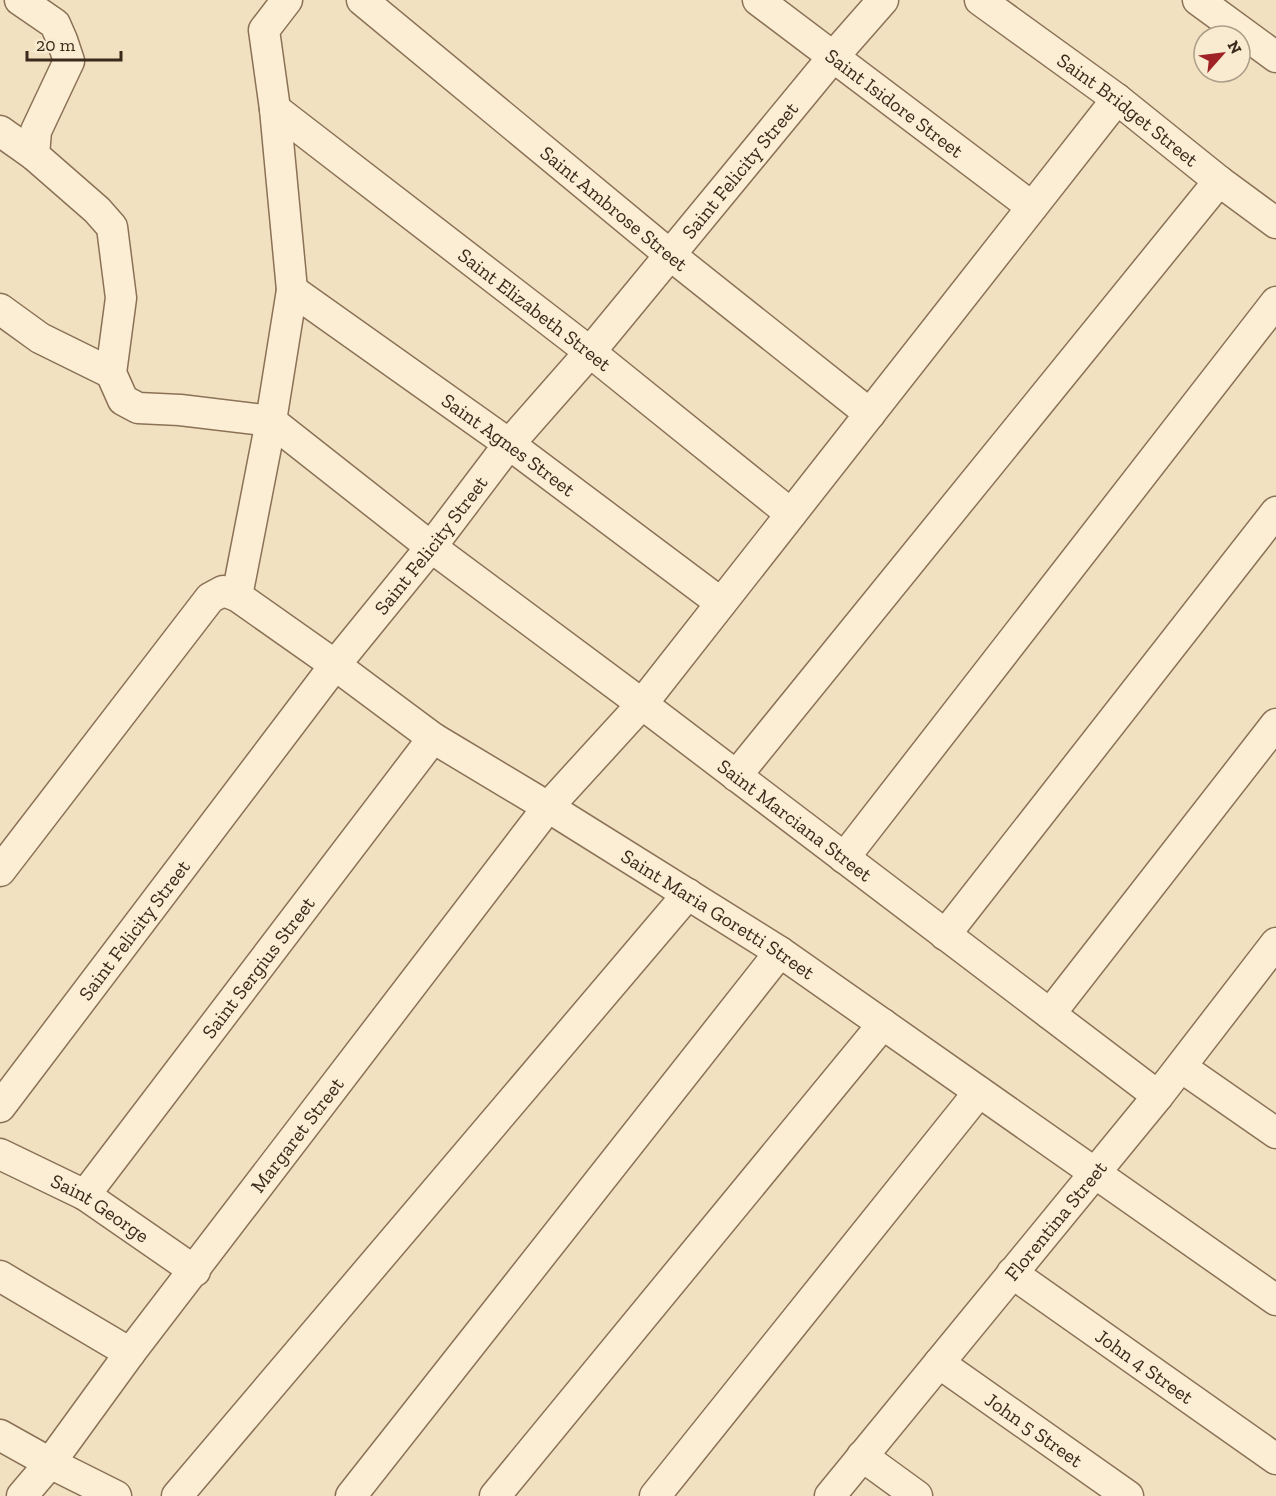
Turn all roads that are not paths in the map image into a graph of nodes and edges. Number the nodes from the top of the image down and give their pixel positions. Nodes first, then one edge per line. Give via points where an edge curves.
1 (20, 0) edge
2 (287, 0) edge
3 (362, 0) edge
4 (758, 0) edge
5 (883, 0) edge
6 (980, 0) edge
7 (1200, 1) edge
8 (833, 57) junction
9 (1276, 57) edge
10 (1117, 99) junction
11 (275, 109) junction
12 (0, 131) edge
13 (34, 155) junction
14 (1219, 181) junction
15 (1032, 207) junction
16 (1276, 223) edge
17 (669, 254) junction
18 (292, 290) junction
19 (1276, 302) edge
20 (0, 309) edge
21 (590, 352) junction
22 (111, 373) junction
23 (870, 414) junction
24 (271, 421) junction
25 (509, 444) junction
26 (1276, 512) edge
27 (791, 514) junction
28 (431, 547) junction
29 (237, 596) junction
30 (721, 603) junction
31 (335, 665) junction
32 (642, 704) junction
33 (1276, 723) edge
34 (433, 738) junction
35 (736, 776) junction
36 (548, 807) junction
37 (844, 858) junction
38 (0, 872) edge
39 (688, 894) junction
40 (945, 935) junction
41 (1276, 943) edge
42 (780, 952) junction
43 (1050, 1014) junction
44 (883, 1024) junction
45 (1181, 1067) junction
46 (979, 1092) junction
47 (1158, 1096) junction
48 (0, 1107) edge
49 (1276, 1133) edge
50 (0, 1154) edge
51 (1095, 1173) junction
52 (85, 1195) junction
53 (195, 1270) junction
54 (1012, 1273) junction
55 (0, 1276) edge
56 (1276, 1300) edge
57 (130, 1353) junction
58 (939, 1363) junction
59 (0, 1435) edge
60 (862, 1456) junction
61 (1276, 1459) edge
62 (50, 1463) junction
63 (22, 1496) edge
64 (116, 1496) edge
65 (177, 1496) edge
66 (351, 1496) edge
67 (495, 1496) edge
68 (655, 1496) edge
69 (830, 1496) edge
70 (917, 1496) edge
71 (1128, 1496) edge

1 - 13 street via 55,24 69,61 36,131
2 - 11 street via 264,30
3 - 17 street, Saint Ambrose Street
4 - 8 street, Saint Isidore Street
5 - 8 street, Saint Felicity Street
6 - 10 street, Saint Bridget Street
7 - 9 street
8 - 15 street, Saint Isidore Street
8 - 17 street, Saint Felicity Street
10 - 14 street, Saint Bridget Street
10 - 15 street, Margaret Street
11 - 18 street
11 - 21 street, Saint Elizabeth Street
12 - 13 street
13 - 22 street via 112,227 121,298
14 - 16 street, Saint Bridget Street
14 - 35 street
15 - 23 street, Margaret Street
17 - 21 street, Saint Felicity Street
17 - 23 street, Saint Ambrose Street
18 - 24 street
18 - 25 street, Saint Agnes Street
19 - 37 street
20 - 22 street via 40,338
21 - 25 street, Saint Felicity Street
21 - 27 street, Saint Elizabeth Street
22 - 24 street via 123,400 138,408
23 - 27 street, Margaret Street
24 - 28 street, Saint Marciana Street
24 - 29 street
25 - 28 street, Saint Felicity Street
25 - 30 street, Saint Agnes Street
26 - 40 street
27 - 30 street, Margaret Street
28 - 31 street, Saint Felicity Street
28 - 32 street, Saint Marciana Street
29 - 31 street, Saint Maria Goretti Street
29 - 38 street via 223,591 210,598
30 - 32 street, Margaret Street
31 - 34 street, Saint Maria Goretti Street
31 - 48 street, Saint Felicity Street
32 - 35 street, Saint Marciana Street
32 - 36 street, Margaret Street
33 - 43 street
34 - 36 street, Saint Maria Goretti Street
34 - 52 street, Saint Sergius Street
35 - 37 street, Saint Marciana Street
36 - 39 street, Saint Maria Goretti Street
36 - 53 street, Margaret Street
37 - 40 street, Saint Marciana Street
39 - 42 street, Saint Maria Goretti Street
39 - 65 street
40 - 43 street, Saint Marciana Street
41 - 45 street, Florentina Street
42 - 44 street, Saint Maria Goretti Street
42 - 66 street
43 - 47 street, Saint Marciana Street
44 - 46 street, Saint Maria Goretti Street
44 - 67 street
45 - 47 street, Florentina Street
45 - 49 street
46 - 51 street, Saint Maria Goretti Street
46 - 68 street
47 - 51 street, Florentina Street
50 - 52 street, Saint George
51 - 54 street, Florentina Street
51 - 56 street, Saint Maria Goretti Street
52 - 53 street, Saint George
53 - 57 street, Margaret Street
54 - 58 street, Florentina Street
54 - 61 street, John 4 Street
55 - 57 street
57 - 62 street, Margaret Street
58 - 60 street, Florentina Street
58 - 71 street, John 5 Street
59 - 62 street
60 - 69 street, Florentina Street
60 - 70 street
62 - 63 street, Margaret Street
62 - 64 street

